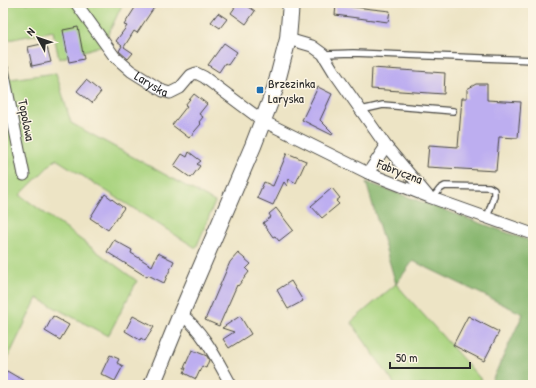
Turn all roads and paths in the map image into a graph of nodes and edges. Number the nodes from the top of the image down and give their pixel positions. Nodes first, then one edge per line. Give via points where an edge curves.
1 (76, 3) edge
2 (291, 3) edge
3 (288, 39) junction
4 (323, 54) junction
5 (533, 60) edge
6 (3, 70) edge
7 (361, 110) junction
8 (453, 111) dead end
9 (263, 121) junction
10 (386, 146) junction
11 (368, 173) junction
12 (24, 175) dead end
13 (431, 198) junction
14 (487, 218) junction
15 (533, 234) edge
16 (181, 314) junction
17 (152, 385) edge
18 (232, 385) edge

1 - 9 street, Laryska via 114,56 131,71 163,92 170,93 180,88 196,73
2 - 3 street
3 - 4 street via 312,46
3 - 9 street via 275,89
4 - 5 lane
4 - 7 street
6 - 12 street, Topolowa
7 - 8 lane via 383,105
7 - 10 street
9 - 11 street, Fabryczna
9 - 16 street
10 - 11 street
10 - 13 street
11 - 13 street, Fabryczna
13 - 14 street, Fabryczna
13 - 14 lane via 445,186 489,187 494,190 494,196
14 - 15 street, Fabryczna
16 - 17 street
16 - 18 street via 203,338

